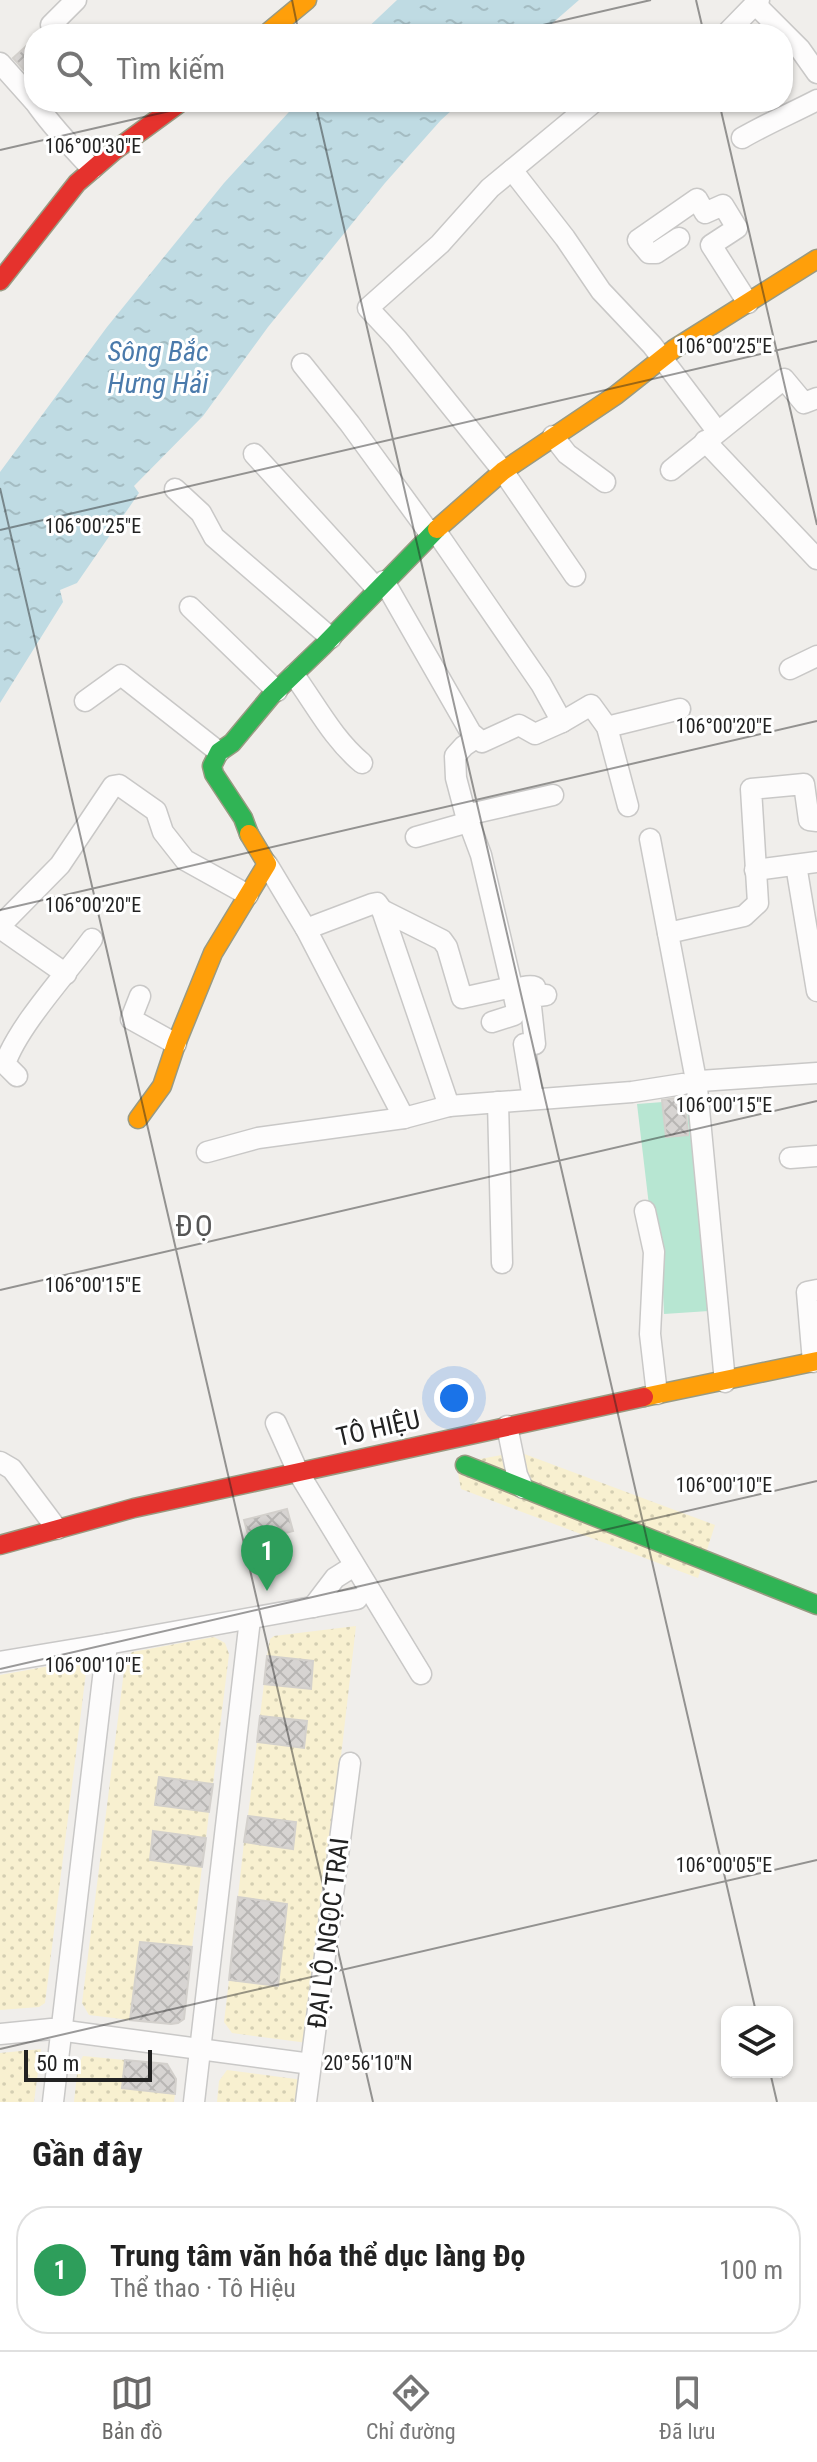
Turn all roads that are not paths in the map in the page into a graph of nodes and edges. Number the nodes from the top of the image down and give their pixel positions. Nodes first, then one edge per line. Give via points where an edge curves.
1 (76, 0) edge
2 (307, 0) edge
3 (758, 2) edge
4 (52, 24) edge
5 (278, 24) edge
6 (736, 24) edge
7 (778, 24) edge
8 (793, 41) edge
9 (0, 63) edge
10 (817, 73) edge
11 (24, 90) edge
12 (817, 100) edge
13 (42, 112) edge
14 (168, 112) edge
15 (582, 112) edge
16 (742, 138) dead end
17 (92, 169) junction
18 (512, 170) junction
19 (679, 238) dead end
20 (817, 259) edge
21 (0, 281) edge
22 (748, 303) junction
23 (663, 359) junction
24 (302, 364) dead end
25 (817, 398) edge
26 (553, 436) junction
27 (711, 436) junction
28 (254, 454) dead end
29 (671, 470) dead end
30 (503, 471) junction
31 (605, 482) dead end
32 (175, 489) dead end
33 (433, 532) junction
34 (816, 556) edge
35 (575, 576) dead end
36 (381, 585) junction
37 (190, 607) dead end
38 (331, 638) junction
39 (817, 656) edge
40 (790, 669) dead end
41 (294, 675) junction
42 (277, 691) junction
43 (85, 701) dead end
44 (680, 709) dead end
45 (562, 722) junction
46 (607, 727) junction
47 (476, 738) junction
48 (219, 752) junction
49 (362, 763) dead end
50 (553, 795) dead end
51 (628, 806) dead end
52 (468, 819) junction
53 (817, 821) edge
54 (416, 837) dead end
55 (650, 839) dead end
56 (817, 862) edge
57 (267, 864) junction
58 (796, 865) junction
59 (755, 870) junction
60 (248, 895) junction
61 (382, 910) junction
62 (0, 927) edge
63 (306, 929) junction
64 (668, 933) junction
65 (92, 939) dead end
66 (66, 974) junction
67 (512, 987) junction
68 (817, 991) edge
69 (140, 996) dead end
70 (492, 1022) dead end
71 (176, 1044) junction
72 (817, 1073) edge
73 (17, 1076) dead end
74 (694, 1082) junction
75 (533, 1099) junction
76 (498, 1102) junction
77 (449, 1106) junction
78 (407, 1110) junction
79 (138, 1119) dead end
80 (207, 1152) dead end
81 (817, 1156) edge
82 (790, 1158) dead end
83 (645, 1211) dead end
84 (502, 1263) dead end
85 (817, 1290) edge
86 (815, 1362) edge
87 (725, 1382) junction
88 (657, 1394) junction
89 (276, 1423) dead end
90 (507, 1426) junction
91 (0, 1462) edge
92 (465, 1465) dead end
93 (298, 1472) junction
94 (523, 1488) junction
95 (57, 1529) junction
96 (0, 1545) edge
97 (354, 1566) junction
98 (357, 1599) dead end
99 (817, 1605) edge
100 (313, 1607) junction
101 (250, 1619) junction
102 (107, 1644) junction
103 (0, 1662) edge
104 (421, 1674) dead end
105 (350, 1763) dead end
106 (62, 2030) junction
107 (0, 2034) edge
108 (201, 2049) junction
109 (311, 2064) junction
110 (53, 2102) edge
111 (194, 2102) edge
112 (306, 2102) edge

1 - 4 street
2 - 5 street
3 - 6 street
3 - 7 street
8 - 10 street
9 - 11 street
12 - 16 street
13 - 17 street
14 - 17 street
15 - 18 street
17 - 21 street
18 - 23 street via 601,291
18 - 30 street via 368,308
19 - 22 street via 656,253 649,253 638,240 697,199 705,213 723,205 737,228 711,245
20 - 22 street
22 - 23 street
23 - 26 street
23 - 27 street
24 - 33 street
25 - 27 street via 804,403 784,379
26 - 30 street
26 - 31 street via 567,454
27 - 29 street
27 - 34 street
28 - 36 street
30 - 33 street
30 - 35 street
32 - 38 street via 201,513 214,537
33 - 36 street
33 - 45 street
36 - 38 street
36 - 47 street
37 - 42 street
38 - 41 street
39 - 40 street
41 - 42 street
41 - 49 street via 334,734
42 - 48 street
43 - 48 street via 121,675
44 - 46 street
45 - 46 street via 591,705
45 - 47 street via 535,734 519,725 482,742
46 - 51 street
47 - 52 street via 455,756
48 - 57 street via 214,774
50 - 52 street
52 - 54 street
52 - 67 street
53 - 59 street via 809,820 804,784 751,789
55 - 64 street
56 - 58 street
57 - 60 street
57 - 63 street
58 - 59 street
58 - 68 street
59 - 64 street via 758,903 744,916
60 - 62 street via 185,860 163,832 156,811 119,785 113,786 60,865
60 - 71 street via 213,953
61 - 63 street via 372,904
61 - 67 street via 442,940 462,998
61 - 77 street
62 - 66 street
63 - 78 street
64 - 74 street
65 - 66 street
66 - 73 street via 9,1053 5,1064
67 - 70 street via 517,1010
67 - 75 street via 531,985 541,991 530,997 535,1044 524,1044
69 - 71 street via 131,1019
71 - 79 street via 162,1086
72 - 74 street
74 - 75 street
74 - 87 street
75 - 76 street
76 - 77 street
76 - 84 street
77 - 78 street
78 - 80 street
81 - 82 street
83 - 88 street via 654,1252 650,1334
85 - 86 street via 807,1292
86 - 87 street, TÔ HIỆU
87 - 88 street, TÔ HIỆU
88 - 90 street, TÔ HIỆU
89 - 93 street
90 - 93 street, TÔ HIỆU
90 - 94 street
91 - 95 street via 12,1469
92 - 94 street
93 - 95 street, TÔ HIỆU
93 - 97 street
94 - 99 street
95 - 96 street, TÔ HIỆU
97 - 100 street via 335,1578
97 - 104 street
98 - 100 street
100 - 101 street
101 - 102 street
101 - 108 street
102 - 103 street
102 - 106 street
105 - 109 street, ĐẠI LỘ NGỌC TRAI
106 - 107 street
106 - 108 street
106 - 110 street
108 - 109 street
108 - 111 street
109 - 112 street, ĐẠI LỘ NGỌC TRAI

